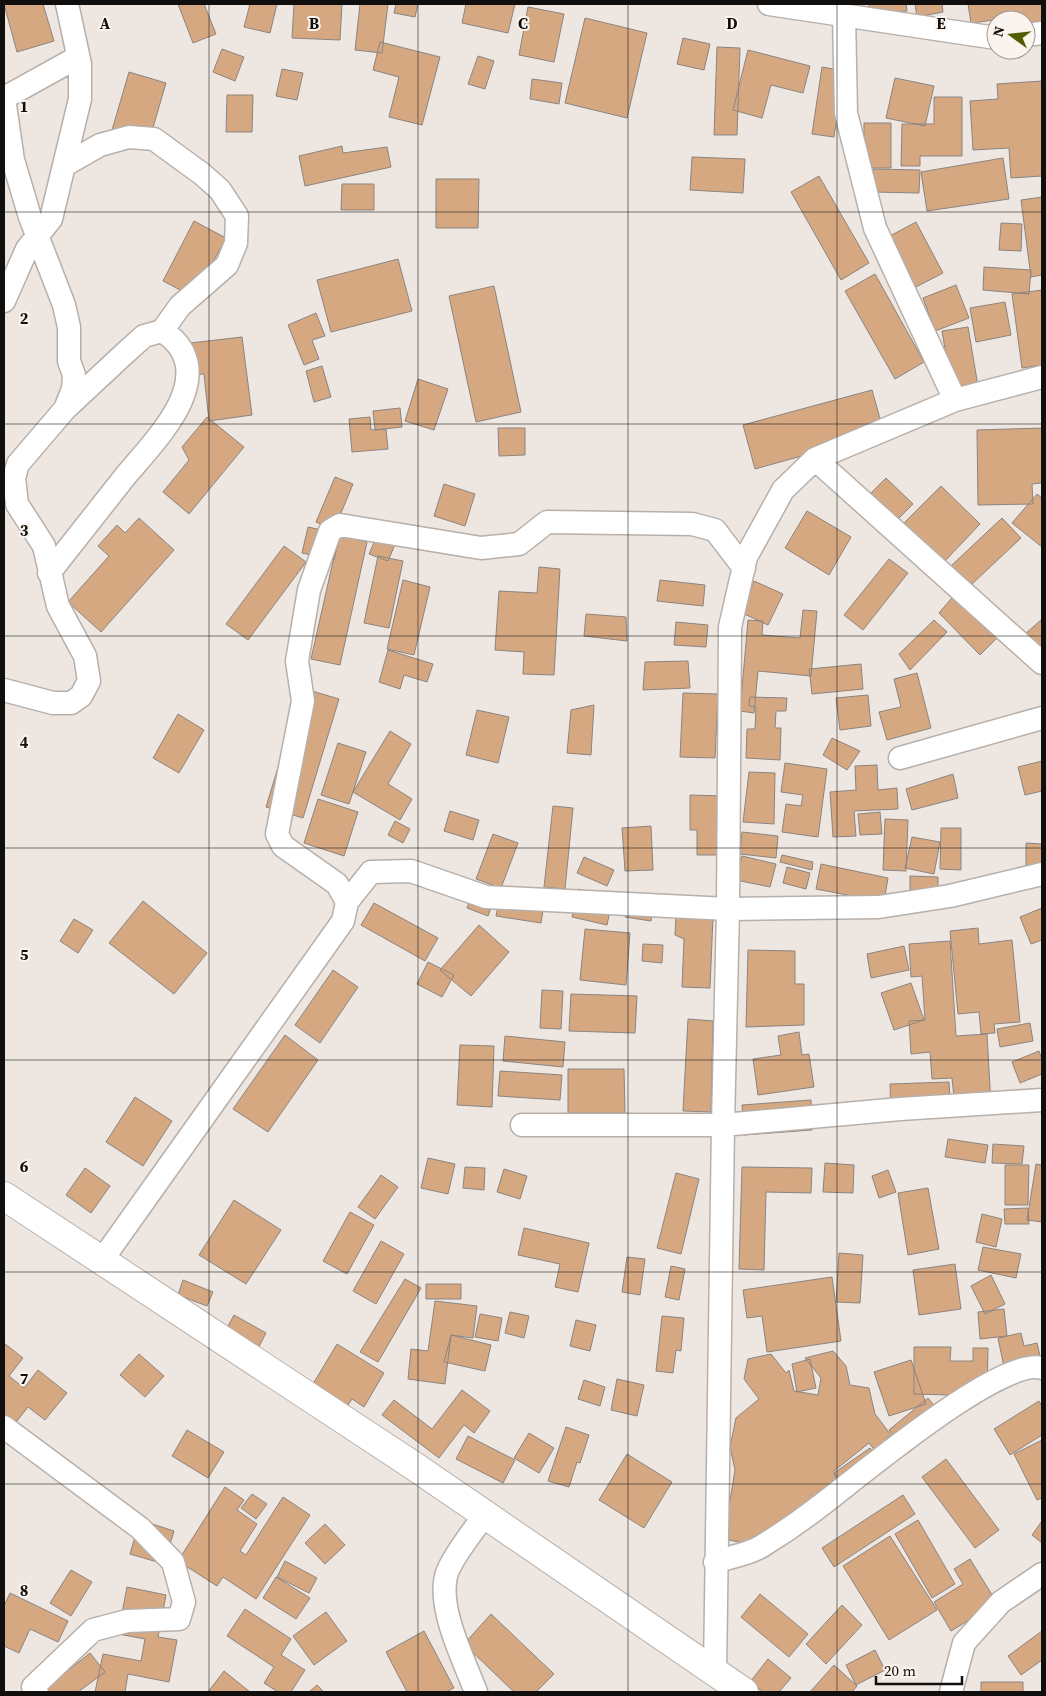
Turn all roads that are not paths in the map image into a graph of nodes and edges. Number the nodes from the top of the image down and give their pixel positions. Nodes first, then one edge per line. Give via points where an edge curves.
1 (66, 4) edge
2 (769, 4) edge
3 (844, 15) junction
4 (986, 36) edge
5 (78, 57) junction
6 (4, 98) edge
7 (65, 164) junction
8 (38, 234) junction
9 (4, 300) edge
10 (162, 331) junction
11 (1042, 377) edge
12 (956, 400) junction
13 (65, 409) junction
14 (815, 459) junction
15 (744, 568) junction
16 (49, 573) junction
17 (1042, 662) edge
18 (4, 690) edge
19 (1042, 718) edge
20 (900, 758) dead end
21 (1042, 874) edge
22 (346, 902) junction
23 (728, 909) junction
24 (1042, 1100) edge
25 (522, 1125) dead end
26 (723, 1125) junction
27 (4, 1196) edge
28 (102, 1260) junction
29 (1042, 1368) edge
30 (4, 1427) edge
31 (485, 1515) junction
32 (716, 1562) junction
33 (1042, 1574) edge
34 (732, 1685) edge
35 (37, 1692) edge
36 (476, 1692) edge
37 (950, 1692) edge

1 - 5 street
2 - 3 street
3 - 4 street
3 - 12 street via 846,113 875,228
5 - 6 street
5 - 7 street via 80,99
6 - 8 street via 13,160
7 - 8 street via 51,219
7 - 10 street via 100,145 129,137 154,139 220,190 237,216 236,243 227,265 180,306
8 - 9 street via 27,249
8 - 13 street via 69,327 69,361 74,374
10 - 13 street via 144,336
10 - 16 street via 184,350 187,375 184,394 162,433
11 - 12 street
12 - 14 street
13 - 16 street via 18,464 14,478 18,504 44,546
14 - 15 street via 783,490 746,557
14 - 17 street
15 - 22 street via 715,530 692,524 546,522 519,544 480,548 340,525 330,530 309,590 297,661 303,701 276,834 283,846 337,884
15 - 23 street via 730,627
16 - 18 street via 58,606 85,656 89,681 81,696 71,703 54,703
19 - 20 street
21 - 23 street via 950,896 879,907
22 - 23 street via 371,872 411,871 486,897
22 - 28 street via 343,920
23 - 26 street
24 - 26 street
25 - 26 street
26 - 32 street
27 - 28 street
28 - 31 street
29 - 32 street via 1035,1366 1016,1373 958,1401 815,1510 760,1547
30 - 35 street via 140,1528 173,1562 184,1602 179,1619 127,1621 92,1630 33,1687
31 - 34 street
31 - 36 street via 446,1574 444,1604
32 - 34 street
33 - 37 street via 1001,1602 964,1643

